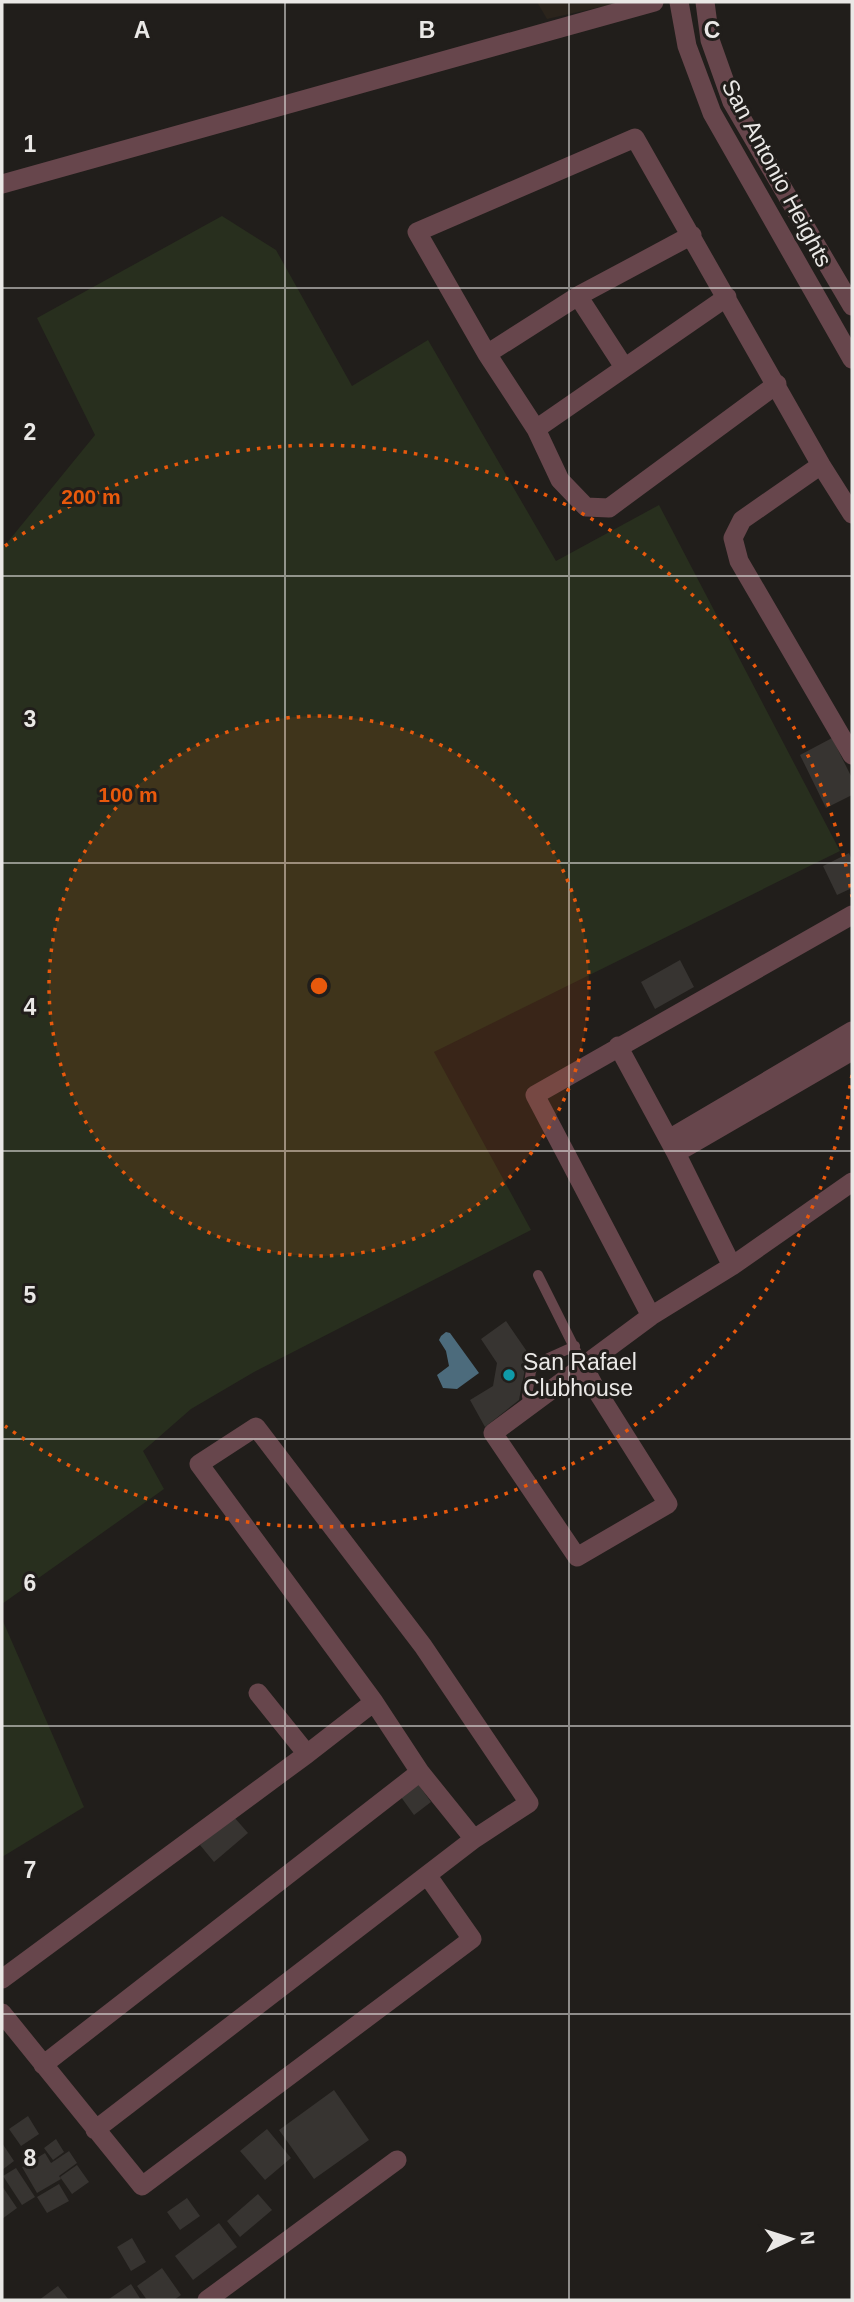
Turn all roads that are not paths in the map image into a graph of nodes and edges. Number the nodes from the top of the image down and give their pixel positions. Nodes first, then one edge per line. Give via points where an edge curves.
1 (654, 2) edge
2 (679, 2) edge
3 (705, 2) edge
4 (2, 184) edge
5 (692, 235) junction
6 (578, 296) junction
7 (727, 297) junction
8 (852, 306) edge
9 (487, 354) junction
10 (852, 359) edge
11 (624, 366) junction
12 (777, 384) junction
13 (536, 429) junction
14 (821, 465) junction
15 (852, 514) edge
16 (852, 755) edge
17 (852, 915) edge
18 (852, 1031) edge
19 (618, 1046) junction
20 (852, 1051) edge
21 (672, 1146) junction
22 (852, 1182) edge
23 (732, 1266) junction
24 (538, 1275) dead end
25 (651, 1316) junction
26 (575, 1346) junction
27 (584, 1367) junction
28 (532, 1406) junction
29 (258, 1693) dead end
30 (374, 1702) junction
31 (307, 1754) junction
32 (420, 1772) junction
33 (474, 1839) junction
34 (427, 1874) junction
35 (2, 1979) edge
36 (2, 2013) edge
37 (43, 2065) junction
38 (95, 2130) junction
39 (397, 2161) dead end
40 (207, 2300) edge

1 - 4 street
2 - 10 street, San Antonio Heights via 687,47 712,113
3 - 8 street, San Antonio Heights via 710,40 732,102
5 - 6 street
5 - 7 street
5 - 9 street via 635,138 417,232
6 - 9 street
6 - 11 street
7 - 11 street
7 - 12 street
9 - 13 street
11 - 13 street
12 - 13 street via 609,508 586,507 560,480
12 - 14 street
14 - 15 street
14 - 16 street via 742,520 733,538 739,561
17 - 19 street
18 - 21 street
19 - 21 street
19 - 25 street via 536,1095
20 - 21 street
21 - 23 street
22 - 23 street
23 - 25 street
24 - 26 lane
25 - 27 street
26 - 27 lane
26 - 28 lane via 534,1364 527,1396
27 - 28 street
27 - 28 street via 668,1504 577,1558 493,1433
29 - 31 street
30 - 31 street
30 - 32 street
30 - 33 street via 199,1464 256,1427 423,1646 529,1803
31 - 35 street
32 - 33 street
32 - 37 street
33 - 34 street
34 - 38 street
34 - 38 street via 472,1939 142,2186
36 - 37 street
37 - 38 street
39 - 40 street

